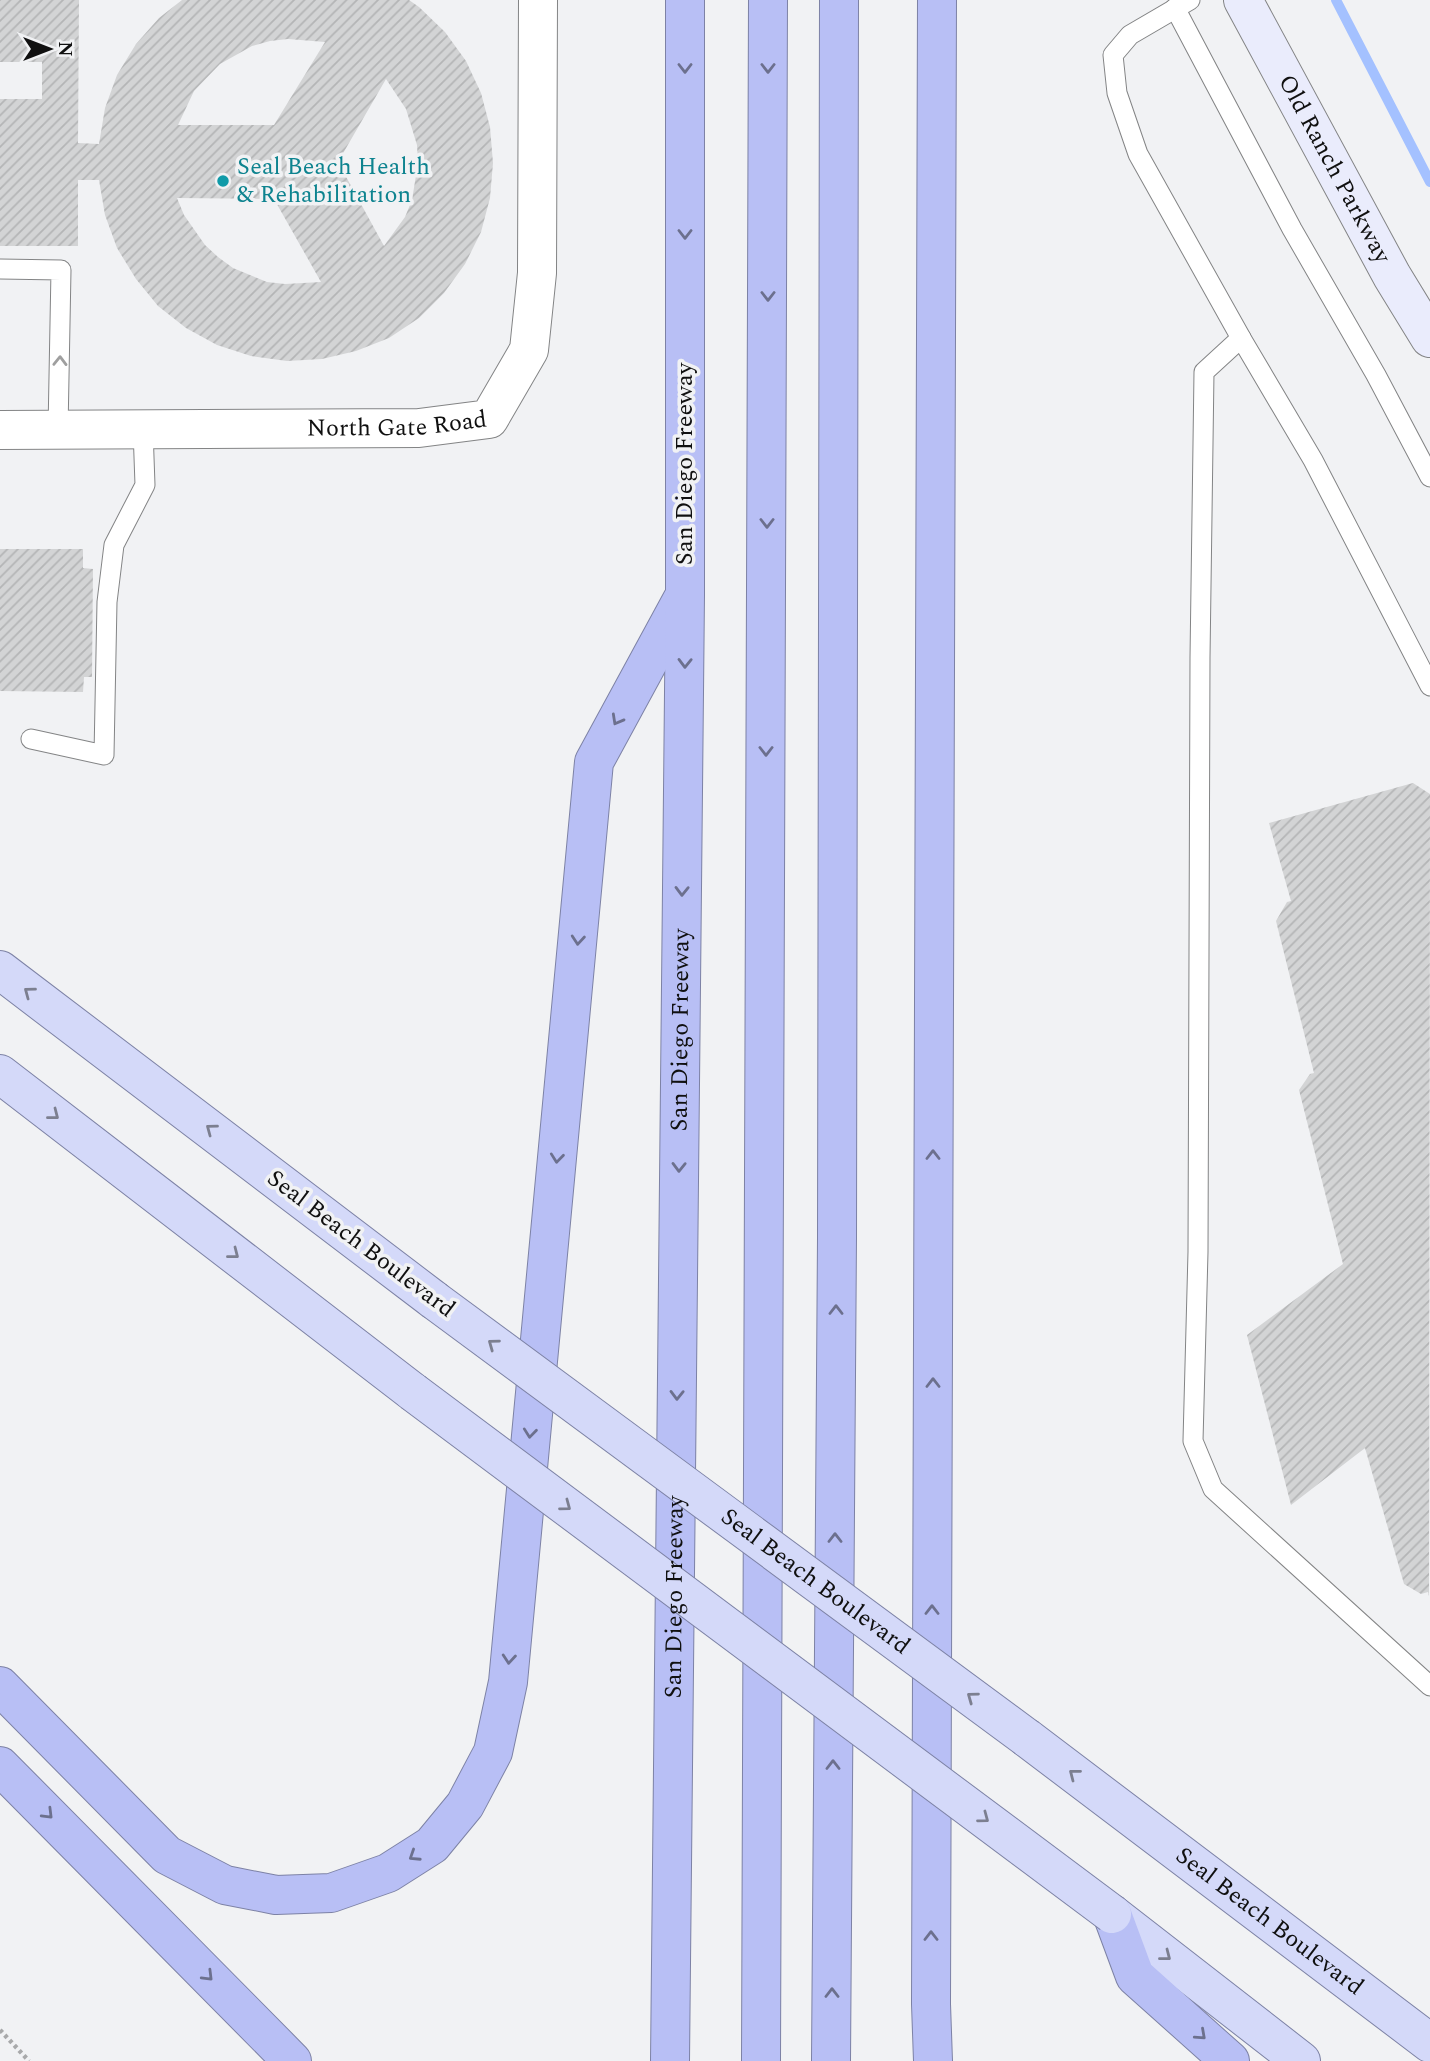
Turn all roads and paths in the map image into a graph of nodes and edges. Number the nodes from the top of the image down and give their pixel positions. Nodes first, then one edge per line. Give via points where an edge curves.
1 (538, 0) edge
2 (685, 0) edge
3 (768, 0) edge
4 (839, 0) edge
5 (937, 0) edge
6 (1242, 0) edge
7 (1182, 4) edge
8 (0, 269) edge
9 (1241, 338) junction
10 (1430, 338) edge
11 (58, 429) junction
12 (143, 429) junction
13 (0, 430) edge
14 (1430, 477) edge
15 (685, 595) junction
16 (1430, 686) edge
17 (31, 739) dead end
18 (0, 970) edge
19 (0, 1074) edge
20 (0, 1686) edge
21 (1430, 1686) edge
22 (0, 1766) edge
23 (1112, 1914) junction
24 (0, 2030) edge
25 (1430, 2043) edge
26 (29, 2061) edge
27 (292, 2061) edge
28 (670, 2061) edge
29 (761, 2061) edge
30 (831, 2061) edge
31 (933, 2061) edge
32 (1230, 2061) edge
33 (1301, 2061) edge

1 - 12 street, North Gate Road via 537,273 528,350 489,419 419,428
2 -> 15 highway, San Diego Freeway
3 -> 29 highway
30 -> 4 highway
31 -> 5 highway
6 - 10 main road, Old Ranch Parkway
7 - 9 lane via 1130,35 1113,55 1117,93 1138,153
7 - 14 lane via 1292,229
11 -> 8 lane via 61,270
9 - 16 lane via 1313,460
9 - 21 lane via 1204,372 1193,1441 1213,1489
11 - 12 street, North Gate Road
11 - 13 street, North Gate Road
12 - 17 lane via 145,485 114,545 107,602 104,755
15 -> 20 highway via 594,762 508,1682 493,1752 466,1805 432,1844 388,1872 331,1893 276,1895 225,1885 167,1856
15 -> 28 highway, San Diego Freeway
25 -> 18 main road, Seal Beach Boulevard, bridge
19 -> 23 main road, bridge via 413,1392
22 -> 27 highway
23 -> 32 highway via 1135,1976
23 -> 33 main road
24 - 26 path

